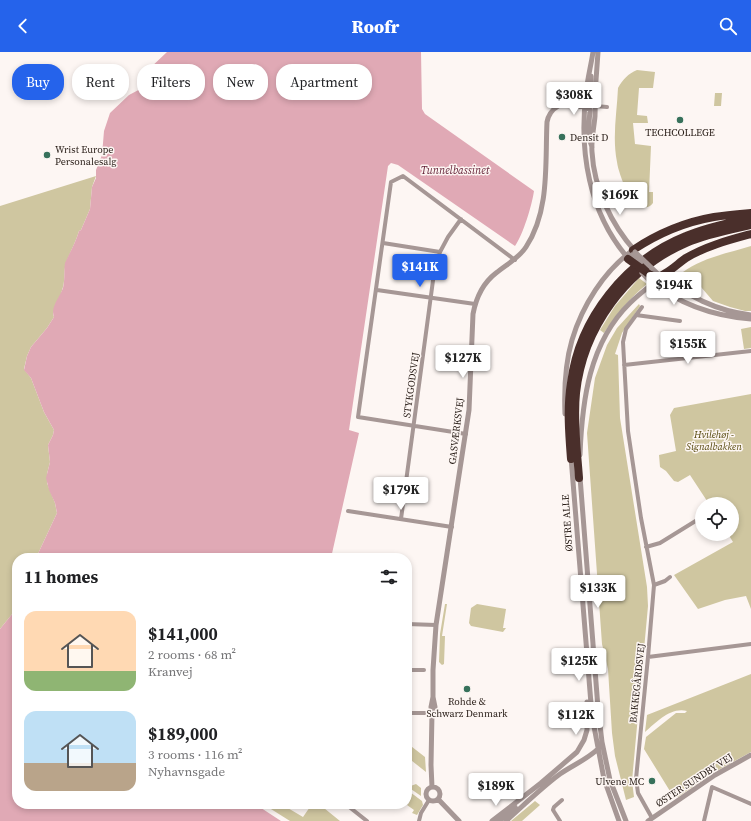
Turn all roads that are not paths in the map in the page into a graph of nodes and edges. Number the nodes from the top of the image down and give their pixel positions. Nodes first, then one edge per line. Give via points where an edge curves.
1 (593, 52) edge
2 (598, 52) edge
3 (590, 71) junction
4 (585, 106) junction
5 (595, 106) junction
6 (607, 107) dead end
7 (592, 147) junction
8 (751, 213) edge
9 (751, 218) edge
10 (461, 219) junction
11 (751, 225) edge
12 (751, 234) edge
13 (383, 243) junction
14 (634, 251) junction
15 (440, 252) junction
16 (627, 257) junction
17 (515, 260) junction
18 (656, 278) junction
19 (377, 290) junction
20 (431, 298) junction
21 (475, 304) junction
22 (642, 307) dead end
23 (636, 315) junction
24 (751, 315) edge
25 (751, 319) edge
26 (680, 321) dead end
27 (751, 351) edge
28 (624, 365) junction
29 (413, 426) junction
30 (466, 434) junction
31 (571, 459) junction
32 (580, 478) junction
33 (348, 510) dead end
34 (401, 519) junction
35 (695, 521) edge
36 (452, 527) junction
37 (646, 547) junction
38 (670, 576) dead end
39 (654, 586) junction
40 (412, 624) edge
41 (436, 625) junction
42 (751, 644) edge
43 (648, 657) junction
44 (587, 667) junction
45 (412, 670) edge
46 (424, 670) dead end
47 (412, 713) edge
48 (432, 713) junction
49 (602, 742) junction
50 (597, 750) junction
51 (751, 755) edge
52 (541, 783) junction
53 (432, 786) junction
54 (438, 799) junction
55 (429, 800) junction
56 (562, 800) dead end
57 (751, 804) edge
58 (351, 809) edge
59 (650, 820) edge
60 (365, 821) edge
61 (419, 821) edge
62 (459, 821) edge
63 (492, 821) edge
64 (499, 821) edge
65 (506, 821) edge
66 (560, 821) edge
67 (619, 821) edge
68 (626, 821) edge
69 (704, 821) edge

1 - 3 street
2 - 5 street
3 - 4 street
3 - 5 street via 590,102
4 - 5 street, GASVÆRKSVEJ
4 - 7 street via 590,110 588,135
4 - 16 street via 584,147 592,191 606,227
4 - 17 street, GASVÆRKSVEJ via 579,101 564,103 554,108 548,116 544,195 539,219 528,245
5 - 6 street
5 - 7 street
7 - 14 street via 595,176 605,203 617,227
8 - 14 highway via 714,217 690,223 668,231
9 - 31 highway via 697,232 662,248 632,270 605,299 583,339 574,367 568,412
10 - 13 street via 403,176 391,182
10 - 15 street, STYKGODSVEJ
10 - 17 street
11 - 32 highway via 698,238 673,249 639,273 607,309 590,339 578,379 575,418
12 - 18 highway via 694,254
13 - 15 street
13 - 19 street
14 - 16 street, ØSTRE ALLE
14 - 18 street, bridge
15 - 20 street, STYKGODSVEJ
16 - 18 highway, bridge
16 - 31 street, ØSTRE ALLE via 610,272 593,294 572,340 564,394 565,424
17 - 21 street, GASVÆRKSVEJ via 492,277 479,293
18 - 24 street via 700,302
18 - 25 street via 677,299 699,309
18 - 32 street, ØSTRE ALLE via 615,321 593,365 582,422
19 - 20 street
19 - 29 street via 358,417
20 - 21 street
20 - 29 street, STYKGODSVEJ
21 - 30 street, GASVÆRKSVEJ
22 - 23 street, BAKKEGÅRDSVEJ
23 - 26 street
23 - 28 street, BAKKEGÅRDSVEJ via 623,336
27 - 28 street
28 - 37 street, BAKKEGÅRDSVEJ via 628,430
29 - 30 street
29 - 34 street
30 - 36 street, GASVÆRKSVEJ
31 - 44 street, ØSTRE ALLE
32 - 49 street, ØSTRE ALLE
33 - 34 street
34 - 36 street
35 - 37 street via 660,543
36 - 41 street, GASVÆRKSVEJ
37 - 39 street, BAKKEGÅRDSVEJ
38 - 39 street
39 - 43 street, BAKKEGÅRDSVEJ
40 - 41 street
41 - 48 street, GASVÆRKSVEJ
42 - 43 street
43 - 59 street, BAKKEGÅRDSVEJ via 636,786
44 - 50 street, ØSTRE ALLE
44 - 52 street via 588,726 584,740 577,752
45 - 46 street
47 - 48 street
48 - 53 street, GASVÆRKSVEJ
49 - 50 street
49 - 68 street, ØSTRE ALLE via 610,780
50 - 65 street via 559,775
50 - 67 street, ØSTRE ALLE
51 - 59 street, ØSTER SUNDBY VEJ via 715,775
52 - 63 street
52 - 64 street
53 - 54 street via 440,792
53 - 55 street via 426,792
54 - 55 street
54 - 62 street
55 - 61 street
56 - 66 street via 553,810
57 - 69 street via 712,787
58 - 60 street

